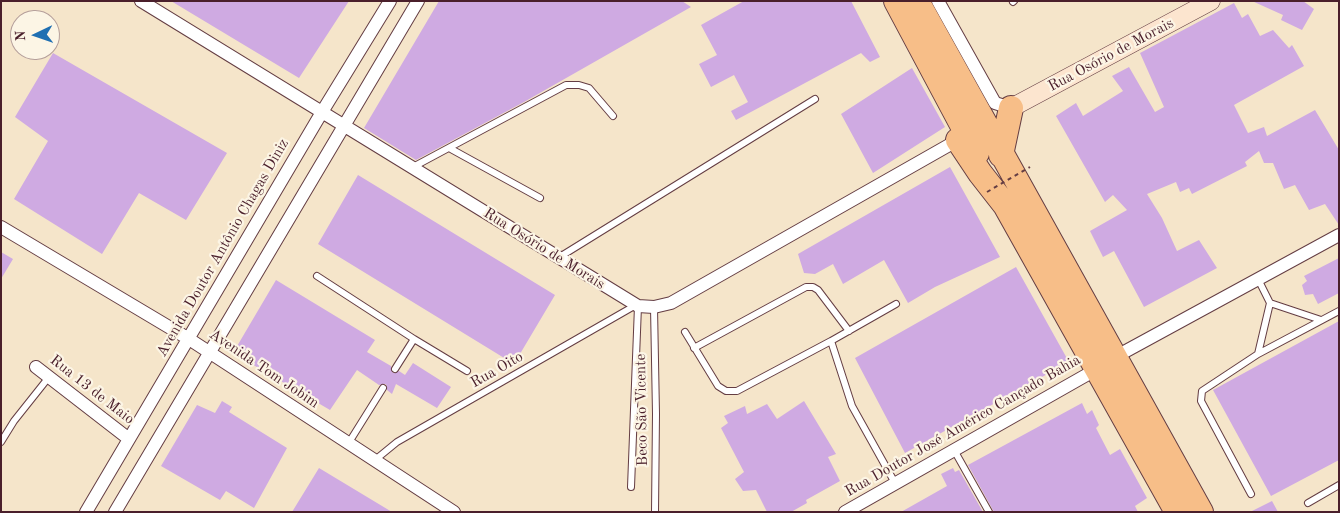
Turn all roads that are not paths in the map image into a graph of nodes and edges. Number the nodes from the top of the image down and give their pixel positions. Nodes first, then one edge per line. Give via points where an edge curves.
1 (141, 1) edge
2 (390, 1) edge
3 (418, 1) edge
4 (884, 1) edge
5 (896, 1) edge
6 (917, 1) edge
7 (938, 1) edge
8 (1208, 2) edge
9 (815, 99) dead end
10 (1011, 108) junction
11 (322, 112) junction
12 (613, 116) dead end
13 (344, 126) junction
14 (958, 140) junction
15 (451, 149) junction
16 (1001, 155) junction
17 (412, 168) junction
18 (540, 198) dead end
19 (996, 199) junction
20 (1, 227) edge
21 (1339, 235) edge
22 (558, 258) junction
23 (317, 276) dead end
24 (1258, 279) junction
25 (1270, 303) junction
26 (896, 304) dead end
27 (637, 306) junction
28 (654, 307) junction
29 (1339, 311) edge
30 (1321, 320) junction
31 (849, 331) junction
32 (685, 332) dead end
33 (189, 339) junction
34 (414, 339) junction
35 (831, 341) junction
36 (694, 348) junction
37 (210, 353) junction
38 (1258, 354) junction
39 (1106, 363) junction
40 (36, 367) dead end
41 (395, 369) dead end
42 (467, 371) dead end
43 (49, 377) junction
44 (383, 388) dead end
45 (129, 439) junction
46 (1, 442) edge
47 (348, 444) junction
48 (954, 450) junction
49 (374, 461) junction
50 (895, 483) junction
51 (1339, 485) edge
52 (631, 487) dead end
53 (1251, 494) dead end
54 (1308, 503) dead end
55 (86, 512) edge
56 (115, 512) edge
57 (454, 512) edge
58 (655, 512) edge
59 (845, 512) edge
60 (989, 512) edge
61 (1178, 512) edge
62 (1201, 512) edge

1 - 11 street, Rua Osório de Morais
2 - 11 street, Avenida Doutor Antônio Chagas Diniz
3 - 13 street
4 - 14 street
5 - 19 highway
6 - 16 highway
7 - 10 street via 995,103
8 - 10 street, Rua Osório de Morais
9 - 22 lane
10 - 16 highway
11 - 13 street, Rua Osório de Morais
11 - 33 street, Avenida Doutor Antônio Chagas Diniz
12 - 15 lane via 589,88 579,84 566,85
13 - 17 street, Rua Osório de Morais
13 - 37 street
14 - 19 highway
14 - 28 street, Rua Osório de Morais via 671,303
15 - 17 lane
15 - 18 lane
16 - 39 highway
17 - 22 street, Rua Osório de Morais
19 - 39 highway
20 - 33 street, Avenida Tom Jobim
21 - 24 street, Rua Doutor José Américo Cançado Bahia
22 - 27 street, Rua Osório de Morais
23 - 34 lane
24 - 25 lane
24 - 39 street, Rua Doutor José Américo Cançado Bahia
25 - 30 lane
25 - 38 lane
26 - 31 lane
27 - 28 street, Rua Osório de Morais
27 - 49 lane, Rua Oito via 397,442
27 - 52 lane
28 - 58 lane, Beco São Vicente
29 - 30 lane
30 - 38 lane
31 - 35 lane
31 - 36 lane via 818,290 806,287
32 - 36 lane
33 - 37 street, Avenida Tom Jobim
33 - 45 street, Avenida Doutor Antônio Chagas Diniz
34 - 41 lane
34 - 42 lane
35 - 36 lane via 737,391 726,391 718,386
35 - 50 lane via 852,406
37 - 47 street, Avenida Tom Jobim
37 - 56 street
38 - 53 lane via 1202,391 1201,401
39 - 48 street, Rua Doutor José Américo Cançado Bahia
39 - 61 highway
39 - 62 highway
40 - 43 street, Rua 13 de Maio
43 - 45 street, Rua 13 de Maio
43 - 46 lane
44 - 47 lane
45 - 55 street, Avenida Doutor Antônio Chagas Diniz
47 - 49 street, Avenida Tom Jobim
48 - 50 street, Rua Doutor José Américo Cançado Bahia
48 - 60 lane
49 - 57 street, Avenida Tom Jobim
50 - 59 street, Rua Doutor José Américo Cançado Bahia
51 - 54 lane

